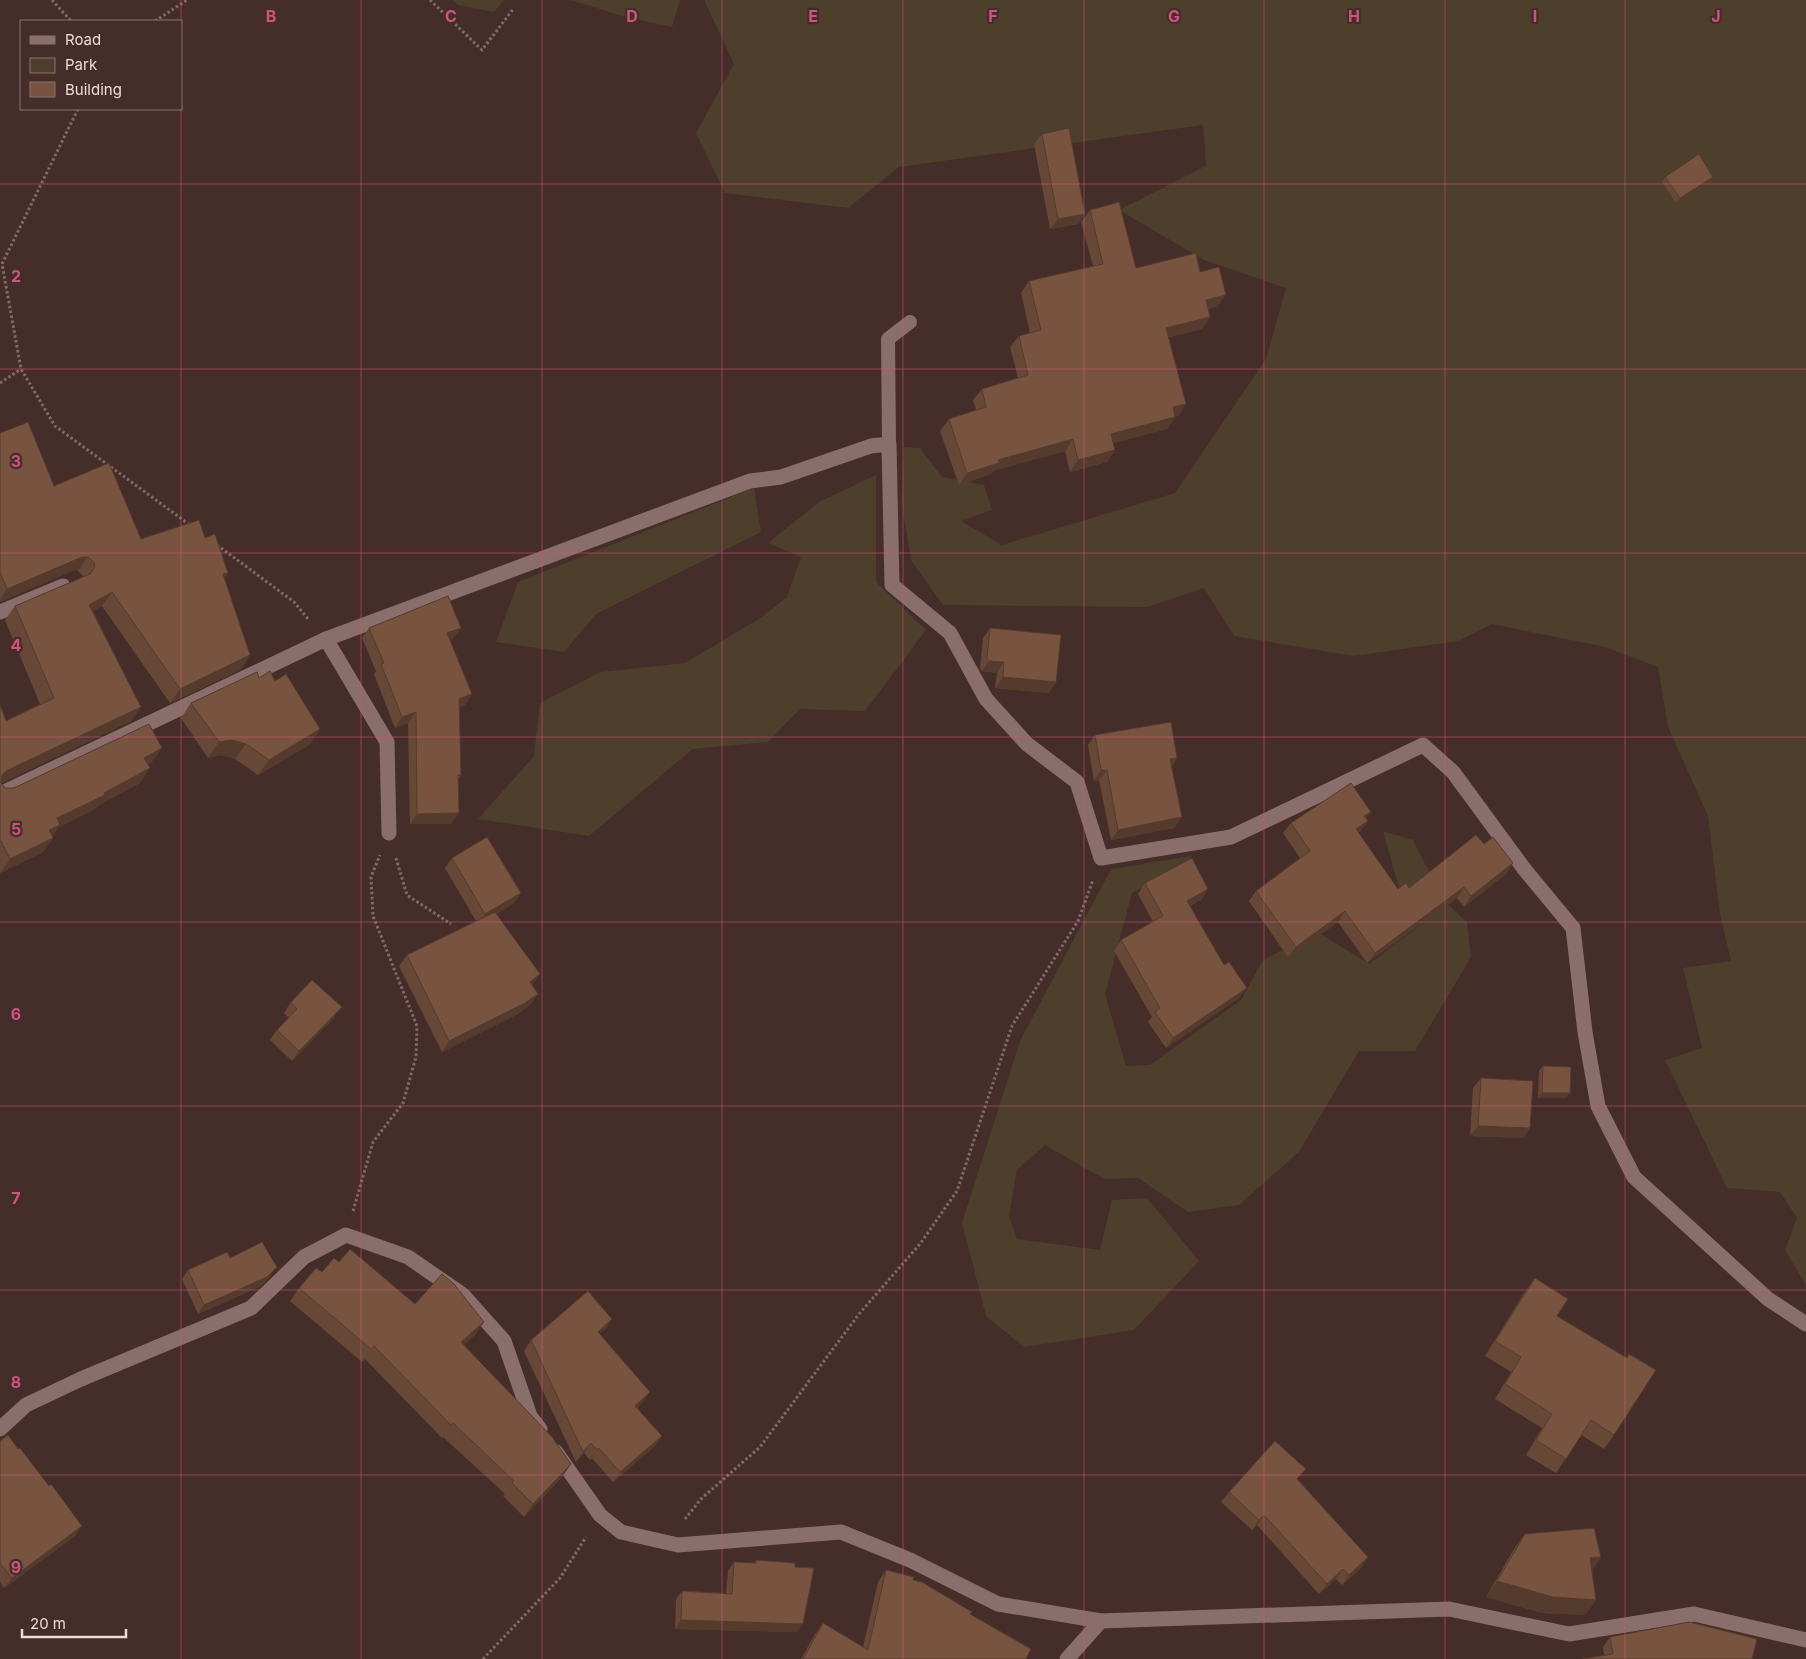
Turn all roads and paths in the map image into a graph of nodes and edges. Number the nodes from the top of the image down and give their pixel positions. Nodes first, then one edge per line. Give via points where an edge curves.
1 (52, 0) edge
2 (187, 0) edge
3 (430, 0) edge
4 (514, 8) dead end
5 (71, 20) edge
6 (157, 20) edge
7 (78, 110) edge
8 (910, 322) dead end
9 (21, 369) junction
10 (0, 383) edge
11 (889, 444) junction
12 (191, 526) edge
13 (215, 543) edge
14 (76, 580) edge
15 (0, 612) edge
16 (326, 639) junction
17 (0, 794) edge
18 (389, 833) junction
19 (1101, 858) junction
20 (451, 924) dead end
21 (346, 1236) junction
22 (1806, 1324) edge
23 (0, 1429) edge
24 (600, 1515) junction
25 (678, 1545) junction
26 (1101, 1621) junction
27 (1806, 1640) edge
28 (483, 1659) edge
29 (1067, 1659) edge

1 - 5 path
2 - 6 path
3 - 4 path via 482,50
7 - 9 path via 2,264
8 - 11 lane via 888,339
9 - 10 path
9 - 12 path via 55,426
11 - 16 street via 871,446 781,477 750,481
11 - 19 street via 892,585 950,633 986,699 1027,744 1077,782
13 - 16 path via 294,602
14 - 15 street
16 - 17 street
16 - 18 street via 387,742
18 - 20 path via 407,895
18 - 21 path via 371,877 373,916 417,1026 416,1056 403,1103 373,1142
19 - 22 street via 1232,837 1422,745 1453,772 1525,870 1573,928 1585,1032 1598,1106 1634,1177 1768,1299
19 - 25 path via 1078,921 1012,1026 957,1191 920,1244 859,1314 760,1447 702,1499 680,1525
21 - 23 street via 304,1257 251,1308 34,1401
21 - 24 street via 408,1257 464,1294 504,1342 530,1416
24 - 25 street via 622,1532
24 - 28 path via 560,1578
25 - 26 street via 841,1532 910,1560 998,1604
26 - 27 street via 1449,1609 1569,1634 1694,1614
26 - 29 street

